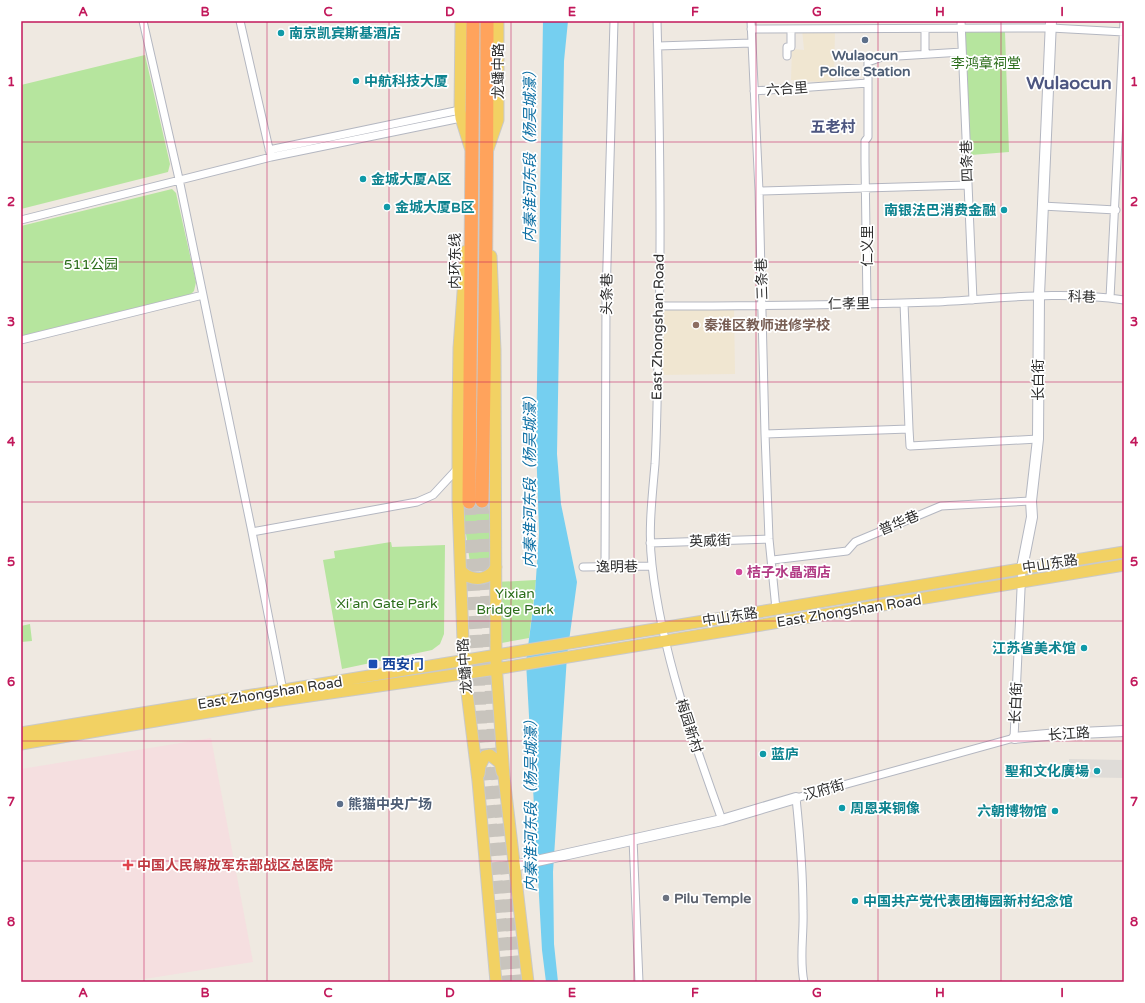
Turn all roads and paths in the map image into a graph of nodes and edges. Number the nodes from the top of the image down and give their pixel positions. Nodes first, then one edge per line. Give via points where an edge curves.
1 (143, 21) edge
2 (240, 21) edge
3 (461, 21) edge
4 (473, 21) edge
5 (487, 21) edge
6 (498, 21) edge
7 (614, 21) edge
8 (657, 21) edge
9 (751, 21) edge
10 (1124, 21) edge
11 (961, 24) edge
12 (1051, 24) edge
13 (751, 29) junction
14 (791, 29) junction
15 (925, 29) junction
16 (1124, 32) edge
17 (751, 43) junction
18 (658, 46) junction
19 (962, 52) junction
20 (925, 54) junction
21 (787, 56) dead end
22 (868, 83) junction
23 (754, 91) junction
24 (461, 114) junction
25 (270, 153) junction
26 (472, 154) junction
27 (486, 155) junction
28 (1120, 161) edge
29 (180, 179) junction
30 (968, 185) junction
31 (866, 189) junction
32 (759, 191) junction
33 (1042, 206) junction
34 (1116, 210) junction
35 (471, 213) junction
36 (21, 220) edge
37 (488, 227) junction
38 (203, 295) junction
39 (1039, 295) junction
40 (1110, 298) junction
41 (973, 300) junction
42 (1124, 300) edge
43 (904, 303) junction
44 (867, 304) junction
45 (659, 306) junction
46 (763, 306) junction
47 (21, 340) edge
48 (909, 429) junction
49 (765, 434) junction
50 (1038, 439) junction
51 (458, 468) junction
52 (1031, 501) junction
53 (252, 532) junction
54 (769, 539) junction
55 (650, 543) junction
56 (1124, 552) edge
57 (772, 560) junction
58 (1124, 565) edge
59 (652, 566) junction
60 (496, 567) junction
61 (583, 567) dead end
62 (605, 567) junction
63 (1022, 568) junction
64 (461, 571) junction
65 (1022, 582) junction
66 (776, 609) junction
67 (663, 634) junction
68 (520, 652) joint
69 (496, 656) junction
70 (464, 661) junction
71 (496, 669) junction
72 (465, 674) junction
73 (283, 691) junction
74 (1124, 731) edge
75 (21, 733) edge
76 (1014, 738) junction
77 (21, 744) edge
78 (504, 777) junction
79 (478, 781) junction
80 (796, 798) junction
81 (722, 820) junction
82 (633, 839) junction
83 (514, 866) junction
84 (496, 982) edge
85 (528, 982) edge
86 (640, 982) edge
87 (804, 982) edge

1 - 29 street
2 - 25 street
3 - 24 main road
4 - 26 highway, 内环东线
5 - 27 highway, 内环东线
6 - 27 main road, 龙蟠中路 via 498,120
7 - 62 street, 头条巷 via 606,298
8 - 18 street, East Zhongshan Road
9 - 13 street, 三条巷
10 - 16 street
11 - 12 street
11 - 15 street
11 - 19 street, 四条巷
12 - 16 street
12 - 33 street, 长白街
13 - 14 street
13 - 17 street, 三条巷
14 - 15 street
14 - 21 street via 791,47 788,47
15 - 20 street
16 - 28 street
17 - 18 street
17 - 23 street, 三条巷
18 - 45 street, East Zhongshan Road via 661,172
19 - 20 street
19 - 30 street, 四条巷
20 - 22 street, 仁义里 via 882,57 868,62
22 - 23 street, 六合里
22 - 31 street, 仁义里
23 - 32 street, 三条巷
24 - 25 street
24 - 26 main road
25 - 29 street
26 - 35 highway, 内环东线
27 - 37 highway, 内环东线
28 - 34 street
29 - 36 street
29 - 38 street
30 - 31 street
30 - 41 street, 四条巷
31 - 32 street
31 - 44 street, 仁义里
32 - 46 street, 三条巷
33 - 34 street
33 - 39 street, 长白街
34 - 40 street
35 - 37 highway, 内环东线 via 476,502
35 - 51 main road, 龙蟠中路 via 463,276 459,348
37 - 60 main road via 493,278 495,350
38 - 47 street
38 - 53 street
39 - 40 street, 科巷
39 - 41 street, 仁孝里
39 - 50 street, 长白街
40 - 42 street, 科巷
41 - 43 street, 仁孝里
43 - 44 street, 仁孝里
43 - 48 street
44 - 46 street, 仁孝里
45 - 46 street, 仁孝里
45 - 55 street, East Zhongshan Road via 656,441
46 - 49 street, 三条巷
48 - 49 street
48 - 50 street via 910,446
49 - 54 street, 三条巷
50 - 52 street, 长白街
51 - 53 street via 433,495 416,502
51 - 64 main road, 龙蟠中路
52 - 57 street, 普华巷 via 941,506 855,542 847,551
52 - 63 street, 长白街 via 1032,517
53 - 73 street
54 - 55 street, 英威街
54 - 57 street, 三条巷
55 - 59 street, East Zhongshan Road
56 - 63 main road, 中山东路
57 - 66 street, 三条巷
58 - 65 main road, East Zhongshan Road
59 - 62 street, 逸明巷
59 - 67 street, East Zhongshan Road
60 - 64 main road via 493,574 482,578 469,577
60 - 69 main road
61 - 62 street, 逸明巷
63 - 65 street, 长白街
63 - 66 main road, 中山东路
64 - 70 main road, 龙蟠中路
65 - 67 main road, East Zhongshan Road
65 - 76 street, 长白街
66 - 67 main road, 中山东路
67 - 68 main road, 中山东路 via 574,643
67 - 71 main road, East Zhongshan Road via 574,656
67 - 81 street, 梅园新村 via 684,712
68 - 69 main road, East Zhongshan Road
69 - 70 main road, East Zhongshan Road
69 - 71 main road
70 - 72 main road, 龙蟠中路
70 - 73 main road, East Zhongshan Road
71 - 72 main road, East Zhongshan Road
71 - 78 main road
72 - 77 main road, East Zhongshan Road
72 - 79 main road, 龙蟠中路
73 - 75 main road, East Zhongshan Road
74 - 76 street, 长江路
76 - 80 street, 汉府街
78 - 79 main road via 500,763 490,755 485,756 480,766
78 - 83 main road
79 - 84 main road, 龙蟠中路
80 - 81 street, 汉府街
80 - 87 street via 801,844
81 - 82 street, 汉府街
82 - 83 street, 汉府街
82 - 86 street
83 - 85 main road

